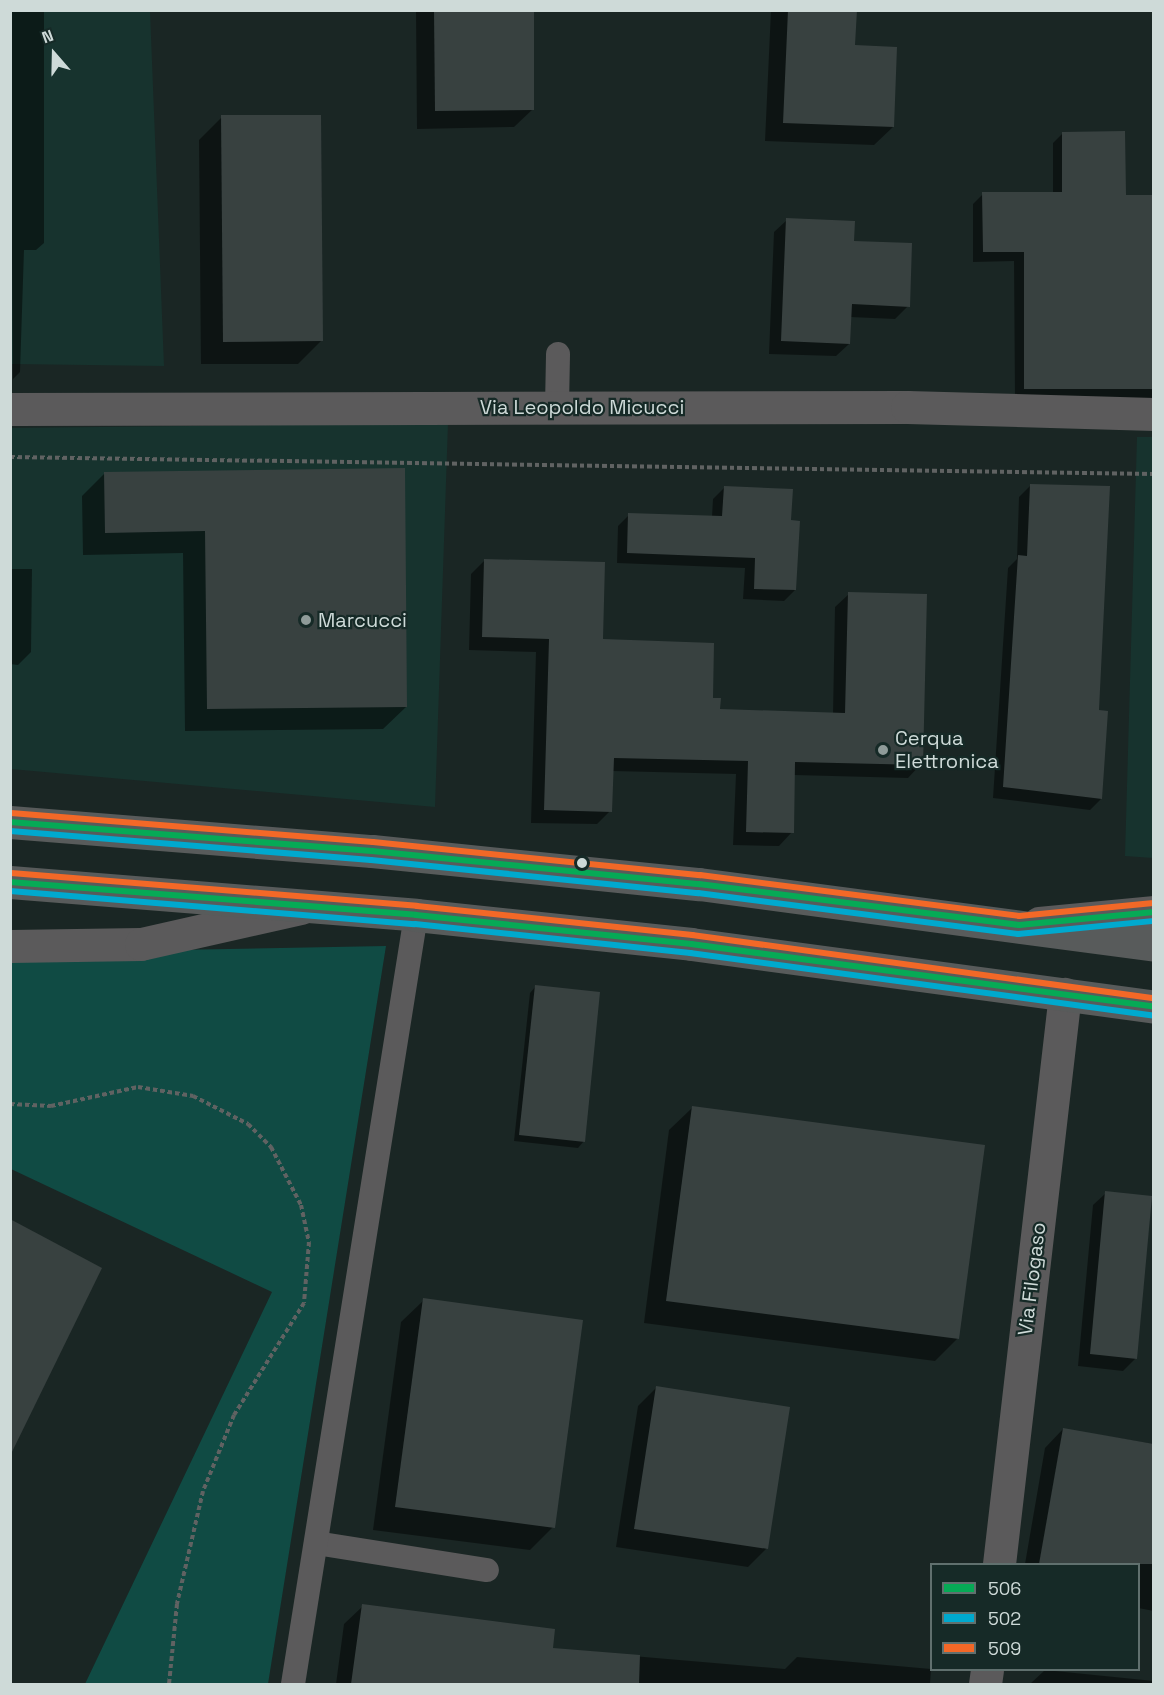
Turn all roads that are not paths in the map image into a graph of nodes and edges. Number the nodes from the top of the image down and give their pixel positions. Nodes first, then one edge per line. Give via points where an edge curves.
1 (558, 354) dead end
2 (557, 406) junction
3 (10, 410) edge
4 (1154, 414) edge
5 (10, 822) edge
6 (10, 882) edge
7 (304, 907) junction
8 (1154, 912) edge
9 (416, 915) junction
10 (1019, 925) junction
11 (1154, 945) edge
12 (10, 946) edge
13 (1065, 994) junction
14 (1154, 1007) edge
15 (316, 1543) junction
16 (999, 1563) edge
17 (488, 1570) dead end
18 (293, 1684) edge

1 - 2 lane
2 - 3 street, Via Leopoldo Micucci
2 - 4 street, Via Leopoldo Micucci via 907,407
5 - 10 main road via 372,851 629,877
6 - 7 main road
7 - 9 main road
7 - 12 street via 141,944
8 - 10 street
9 - 13 main road via 691,944
9 - 15 lane
10 - 11 main road
13 - 14 main road
13 - 16 street, Via Filogaso
15 - 17 lane
15 - 18 lane

